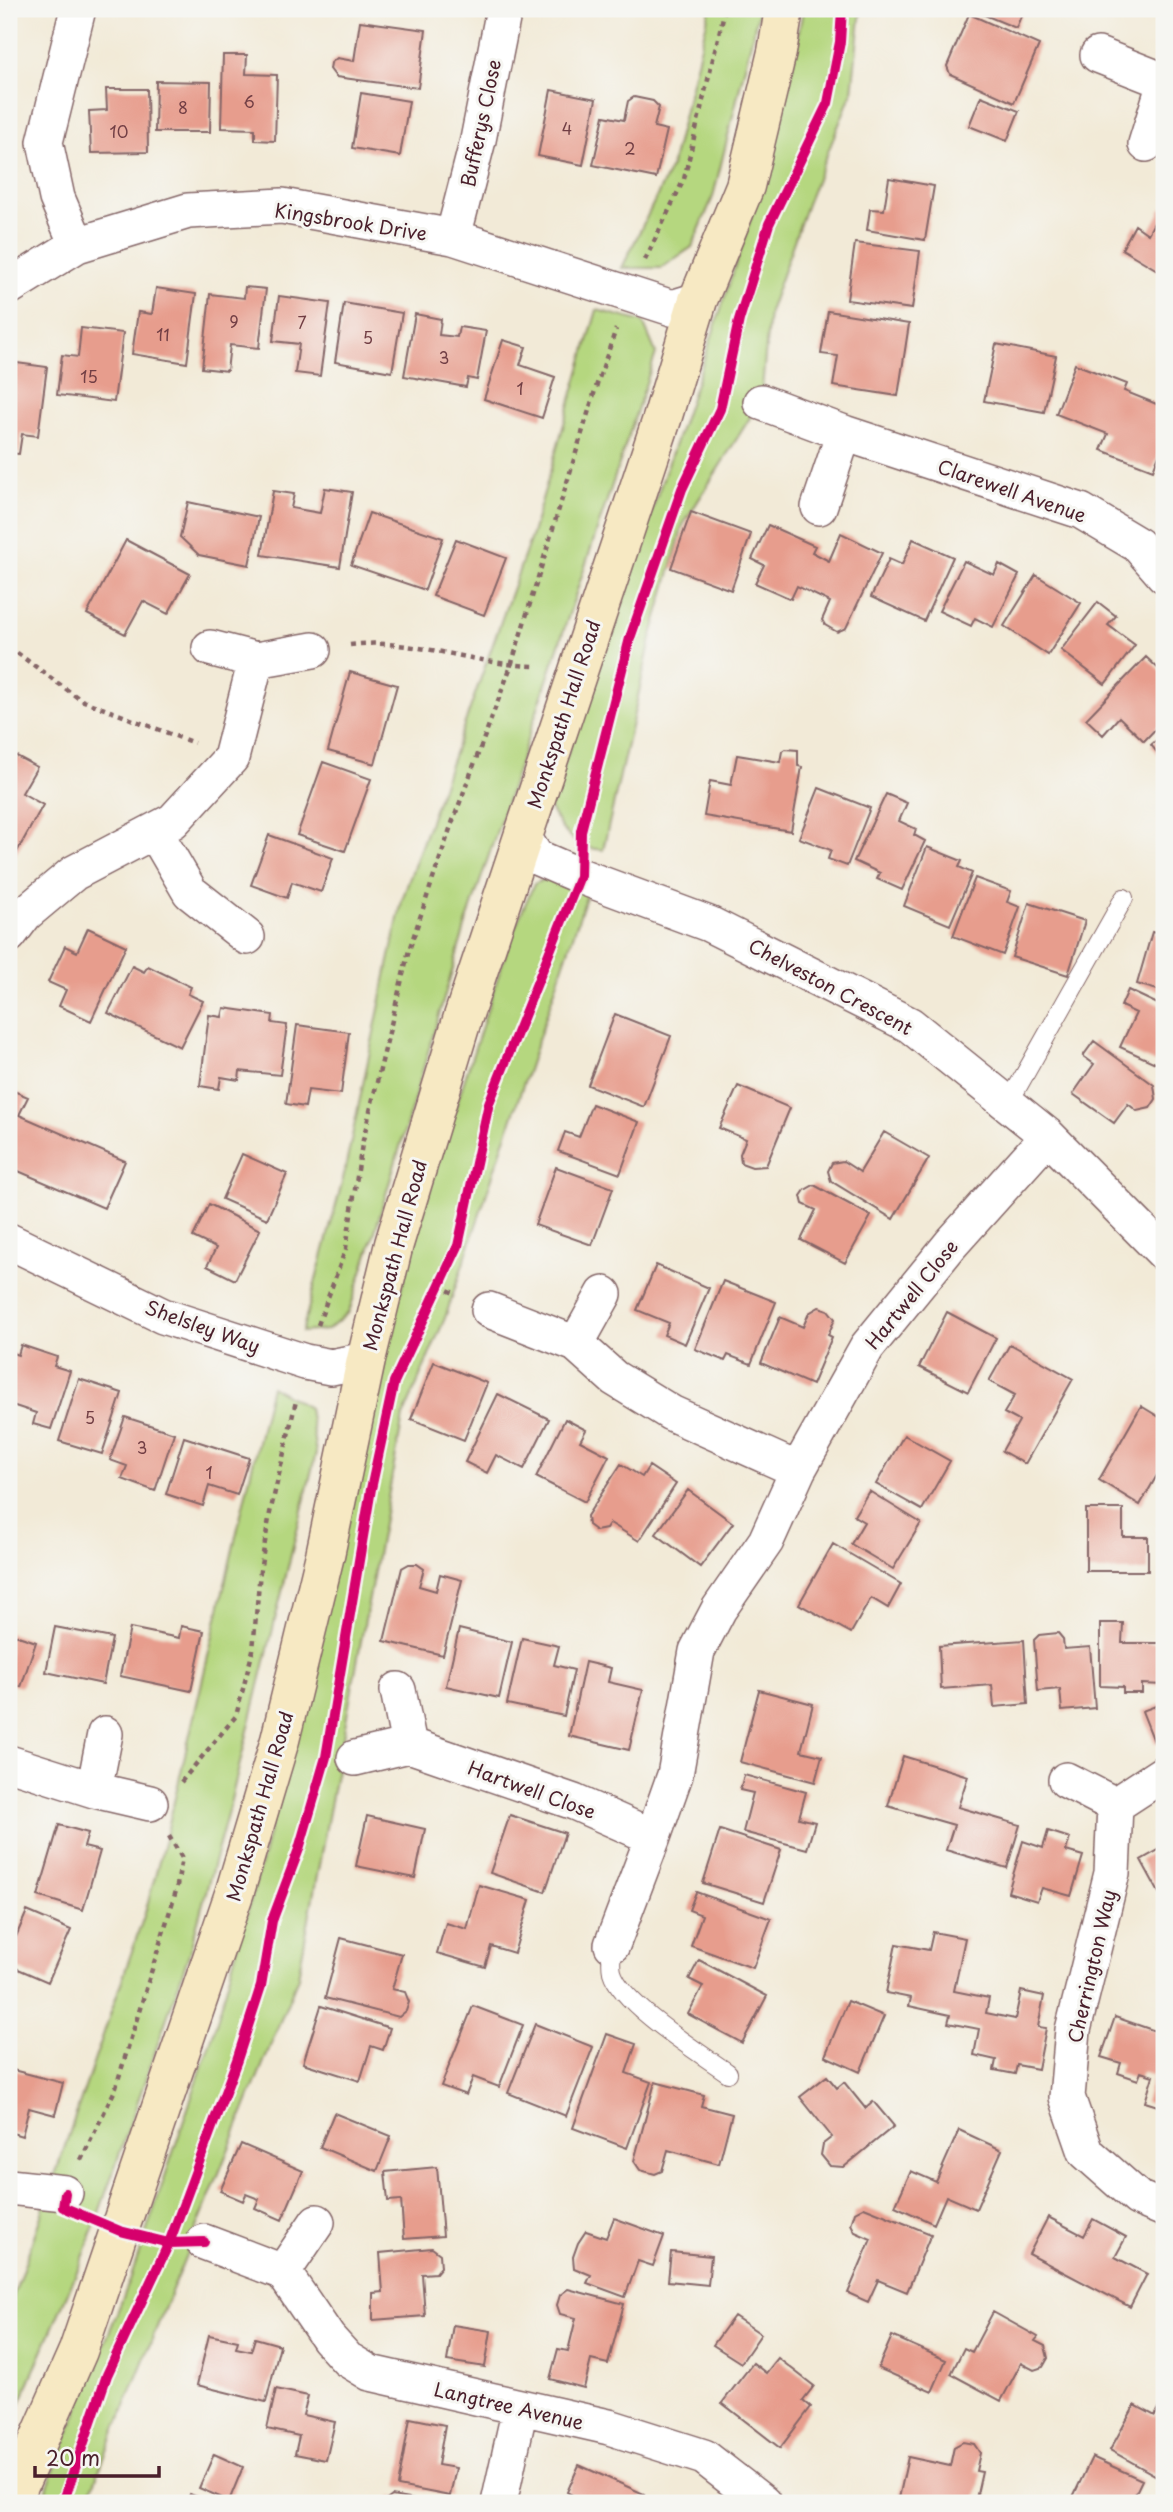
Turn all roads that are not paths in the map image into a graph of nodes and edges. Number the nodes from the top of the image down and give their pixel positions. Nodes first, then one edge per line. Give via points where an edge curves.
1 (78, 9) edge
2 (504, 9) edge
3 (784, 9) edge
4 (1098, 55) dead end
5 (1164, 84) edge
6 (1146, 144) dead end
7 (453, 237) junction
8 (77, 244) junction
9 (9, 287) edge
10 (698, 300) junction
11 (761, 402) dead end
12 (844, 433) junction
13 (819, 507) dead end
14 (1164, 575) edge
15 (210, 648) dead end
16 (313, 650) road end
17 (256, 660) junction
18 (155, 832) junction
19 (523, 837) junction
20 (1124, 898) dead end
21 (9, 935) edge
22 (247, 937) dead end
23 (1008, 1104) junction
24 (1048, 1136) junction
25 (9, 1241) edge
26 (1164, 1253) edge
27 (604, 1294) dead end
28 (489, 1310) dead end
29 (576, 1345) junction
30 (366, 1360) junction
31 (798, 1470) junction
32 (398, 1690) dead end
33 (105, 1734) dead end
34 (409, 1745) junction
35 (355, 1758) dead end
36 (9, 1763) edge
37 (1164, 1773) edge
38 (1066, 1780) dead end
39 (94, 1790) junction
40 (1115, 1805) junction
41 (159, 1818) road end
42 (653, 1837) junction
43 (612, 1945) joint
44 (728, 2073) dead end
45 (9, 2187) edge
46 (65, 2193) road end
47 (1164, 2208) edge
48 (317, 2222) dead end
49 (204, 2242) dead end
50 (283, 2272) junction
51 (520, 2408) junction
52 (11, 2503) edge
53 (499, 2503) edge
54 (763, 2503) edge

1 - 8 street via 45,142 57,198
2 - 7 street, Bufferys Close
3 - 10 street, Monkspath Hall Road via 745,186
4 - 5 street
5 - 6 street
7 - 8 street, Kingsbrook Drive via 282,206 188,211
7 - 10 street, Kingsbrook Drive via 671,307
8 - 9 street, Kingsbrook Drive
10 - 19 street, Monkspath Hall Road
11 - 12 street, Clarewell Avenue
12 - 13 street
12 - 14 street, Clarewell Avenue via 1081,511 1138,545
15 - 17 street
16 - 17 street
17 - 18 street via 231,758 173,821
18 - 21 street via 74,873 25,914
18 - 22 street via 190,892
19 - 23 street, Chelveston Crescent via 536,857 709,924 910,1025
19 - 30 street, Monkspath Hall Road via 394,1244
20 - 23 lane
23 - 24 street, Chelveston Crescent
24 - 26 street, Chelveston Crescent
24 - 31 street, Hartwell Close via 867,1347
25 - 30 street, Shelsley Way via 163,1315 305,1362 331,1367
27 - 29 street
28 - 29 street
29 - 31 street via 614,1378 671,1413
30 - 52 street, Monkspath Hall Road via 326,1555 280,1740 235,1891 78,2351
31 - 42 street, Hartwell Close via 766,1541 696,1651 675,1775
32 - 34 street
33 - 39 street
34 - 35 street
34 - 42 street, Hartwell Close via 574,1802
36 - 39 street
37 - 40 street
38 - 40 street
39 - 41 street
40 - 47 street, Cherrington Way via 1112,1873 1073,2030 1067,2097 1086,2152 1138,2197
42 - 43 street, Hartwell Close
43 - 44 lane via 612,1972 623,1992 660,2025
45 - 46 street
48 - 50 street
49 - 50 street
50 - 51 street, Langtree Avenue via 328,2338 347,2359 370,2373
51 - 53 street
51 - 54 street, Langtree Avenue via 609,2427 704,2457

